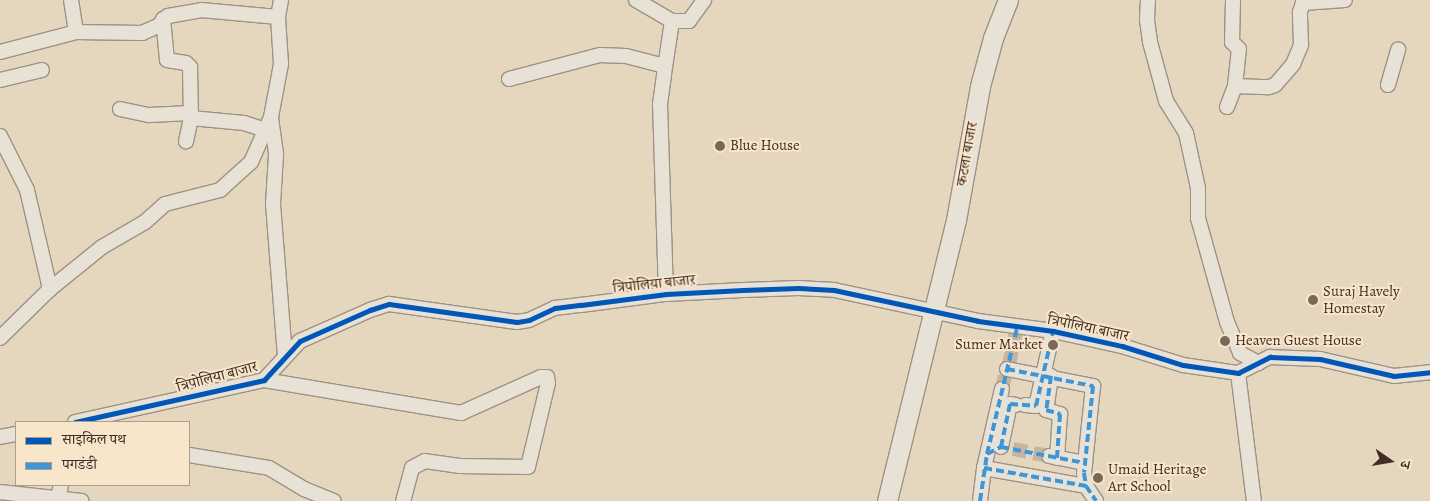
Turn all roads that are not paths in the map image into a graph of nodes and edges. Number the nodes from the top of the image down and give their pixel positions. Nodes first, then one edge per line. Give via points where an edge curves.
1 (71, 0) edge
2 (280, 0) edge
3 (636, 0) edge
4 (704, 0) edge
5 (1008, 0) edge
6 (1148, 0) edge
7 (1233, 0) edge
8 (1346, 0) edge
9 (278, 17) junction
10 (163, 20) junction
11 (672, 21) junction
12 (76, 32) junction
13 (1398, 49) dead end
14 (0, 52) edge
15 (665, 66) junction
16 (42, 70) dead end
17 (509, 78) dead end
18 (0, 80) edge
19 (1388, 85) dead end
20 (1235, 86) junction
21 (1227, 107) dead end
22 (120, 109) dead end
23 (191, 116) junction
24 (271, 117) junction
25 (265, 130) junction
26 (0, 136) edge
27 (186, 141) dead end
28 (50, 289) junction
29 (666, 294) junction
30 (933, 310) junction
31 (1053, 331) junction
32 (0, 338) edge
33 (285, 356) junction
34 (1258, 363) junction
35 (1430, 372) edge
36 (1238, 373) junction
37 (1047, 376) junction
38 (264, 380) junction
39 (1031, 407) junction
40 (80, 421) edge
41 (15, 434) edge
42 (0, 437) edge
43 (0, 441) edge
44 (15, 443) edge
45 (190, 455) edge
46 (985, 461) junction
47 (1085, 463) junction
48 (61, 486) edge
49 (1086, 486) junction
50 (0, 492) edge
51 (57, 500) edge
52 (75, 501) edge
53 (82, 501) edge
54 (334, 501) edge
55 (403, 501) edge
56 (887, 501) edge
57 (980, 501) edge
58 (1096, 501) edge
59 (1254, 501) edge

1 - 12 street
2 - 9 street
3 - 11 street
4 - 11 street via 689,21
5 - 30 street, कटला बाजार via 980,86 956,220
6 - 34 street via 1150,42 1166,102 1186,132 1198,188 1198,218 1227,322 1240,354
7 - 20 street via 1232,42 1239,49
8 - 20 street via 1303,3 1300,12 1301,45 1293,64 1269,87
9 - 10 street via 202,10 177,13
9 - 24 street via 281,64
10 - 12 street via 142,34
10 - 23 street via 167,60 186,63 190,67
11 - 15 street
12 - 14 street
13 - 19 street
15 - 17 street via 626,56 600,55
15 - 29 street via 660,104
16 - 18 street
20 - 21 street
22 - 23 street via 149,115
23 - 25 street via 244,123
23 - 27 street
24 - 25 street
24 - 33 street via 276,155 273,204
25 - 28 street via 251,162 220,190 165,204 145,222 102,246
26 - 28 street via 27,190
28 - 32 street
29 - 30 street, त्रिपोलिया बाजार via 807,288
29 - 33 street, त्रिपोलिया बाजार via 555,308 517,322 389,304 300,341
30 - 31 street, त्रिपोलिया बाजार via 1016,330
30 - 56 street, कटला बाजार
31 - 36 street, त्रिपोलिया बाजार via 1122,346 1183,365
31 - 37 street
33 - 38 street, त्रिपोलिया बाजार
34 - 35 street via 1270,357 1307,357 1394,376
34 - 36 street
36 - 59 street
37 - 39 street
37 - 46 street via 1006,375
37 - 47 street via 1093,386
38 - 40 street, त्रिपोलिया बाजार
38 - 55 street via 461,413 547,377 528,467 460,466 425,461 412,468
39 - 46 street via 1010,404 1007,448
39 - 47 street via 1060,414 1052,457
41 - 42 street
43 - 44 street
45 - 54 street via 269,468 304,489
46 - 49 street
46 - 57 street
47 - 49 street
48 - 51 street
49 - 58 street
50 - 51 street
51 - 52 street
52 - 53 street

